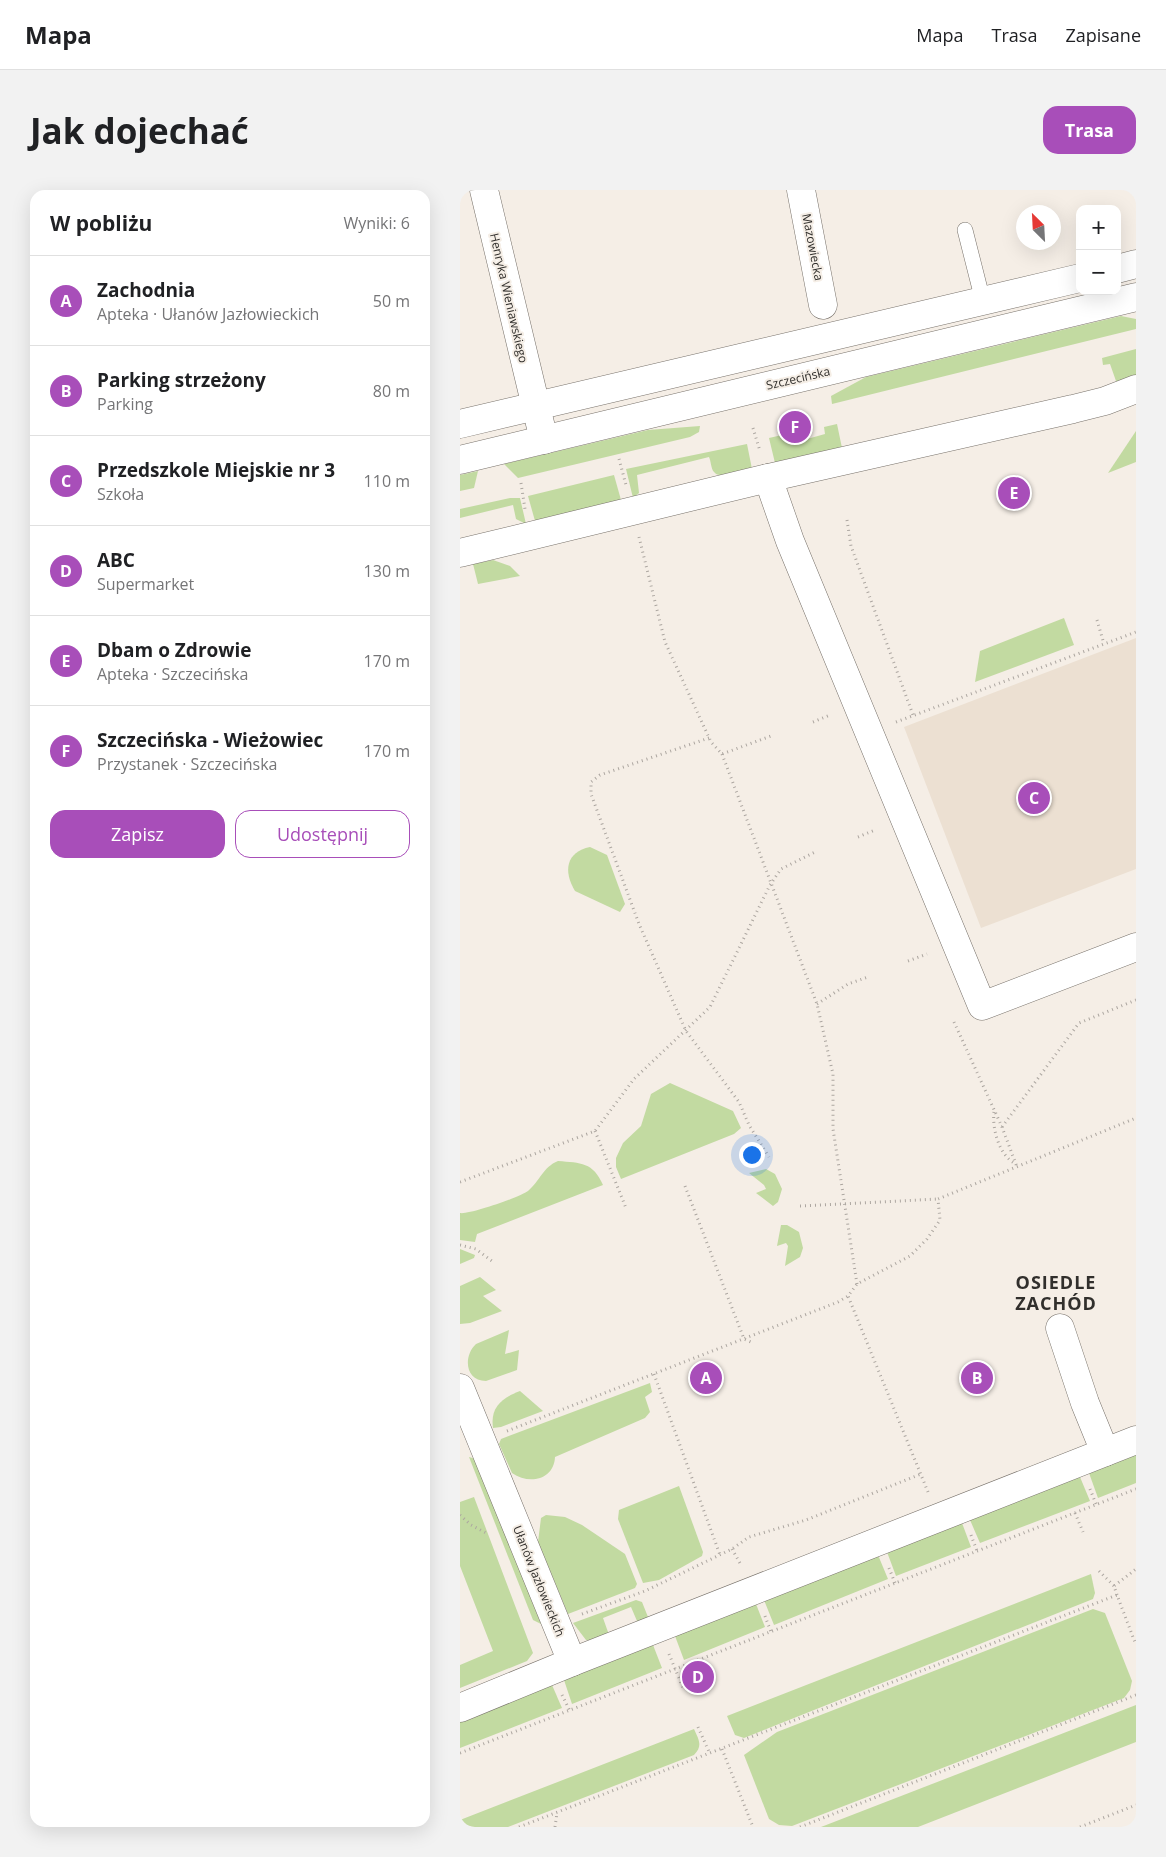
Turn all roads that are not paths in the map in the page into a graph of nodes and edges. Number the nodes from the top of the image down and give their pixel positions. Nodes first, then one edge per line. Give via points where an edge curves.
1 (484, 190) edge
2 (801, 190) edge
3 (965, 230) dead end
4 (1136, 264) edge
5 (1121, 268) edge
6 (1076, 279) edge
7 (1136, 297) edge
8 (983, 301) junction
9 (824, 304) dead end
10 (1134, 388) edge
11 (535, 406) junction
12 (460, 424) edge
13 (544, 440) junction
14 (460, 460) edge
15 (768, 478) junction
16 (460, 553) edge
17 (1136, 946) edge
18 (1060, 1328) dead end
19 (460, 1388) edge
20 (1136, 1440) edge
21 (1105, 1452) junction
22 (572, 1662) junction
23 (460, 1708) edge

1 - 11 street, Henryka Wieniawskiego
2 - 9 street, Mazowiecka
3 - 8 lane
4 - 5 street
6 - 8 street
7 - 13 street, Szczecińska
8 - 11 street
10 - 15 street via 1073,409
11 - 12 street
11 - 13 street, Henryka Wieniawskiego
13 - 14 street, Szczecińska
15 - 16 street
15 - 17 street via 790,541 982,1006
18 - 21 street
19 - 22 street, Ułanów Jazłowieckich
20 - 21 street
21 - 22 street
22 - 23 street

